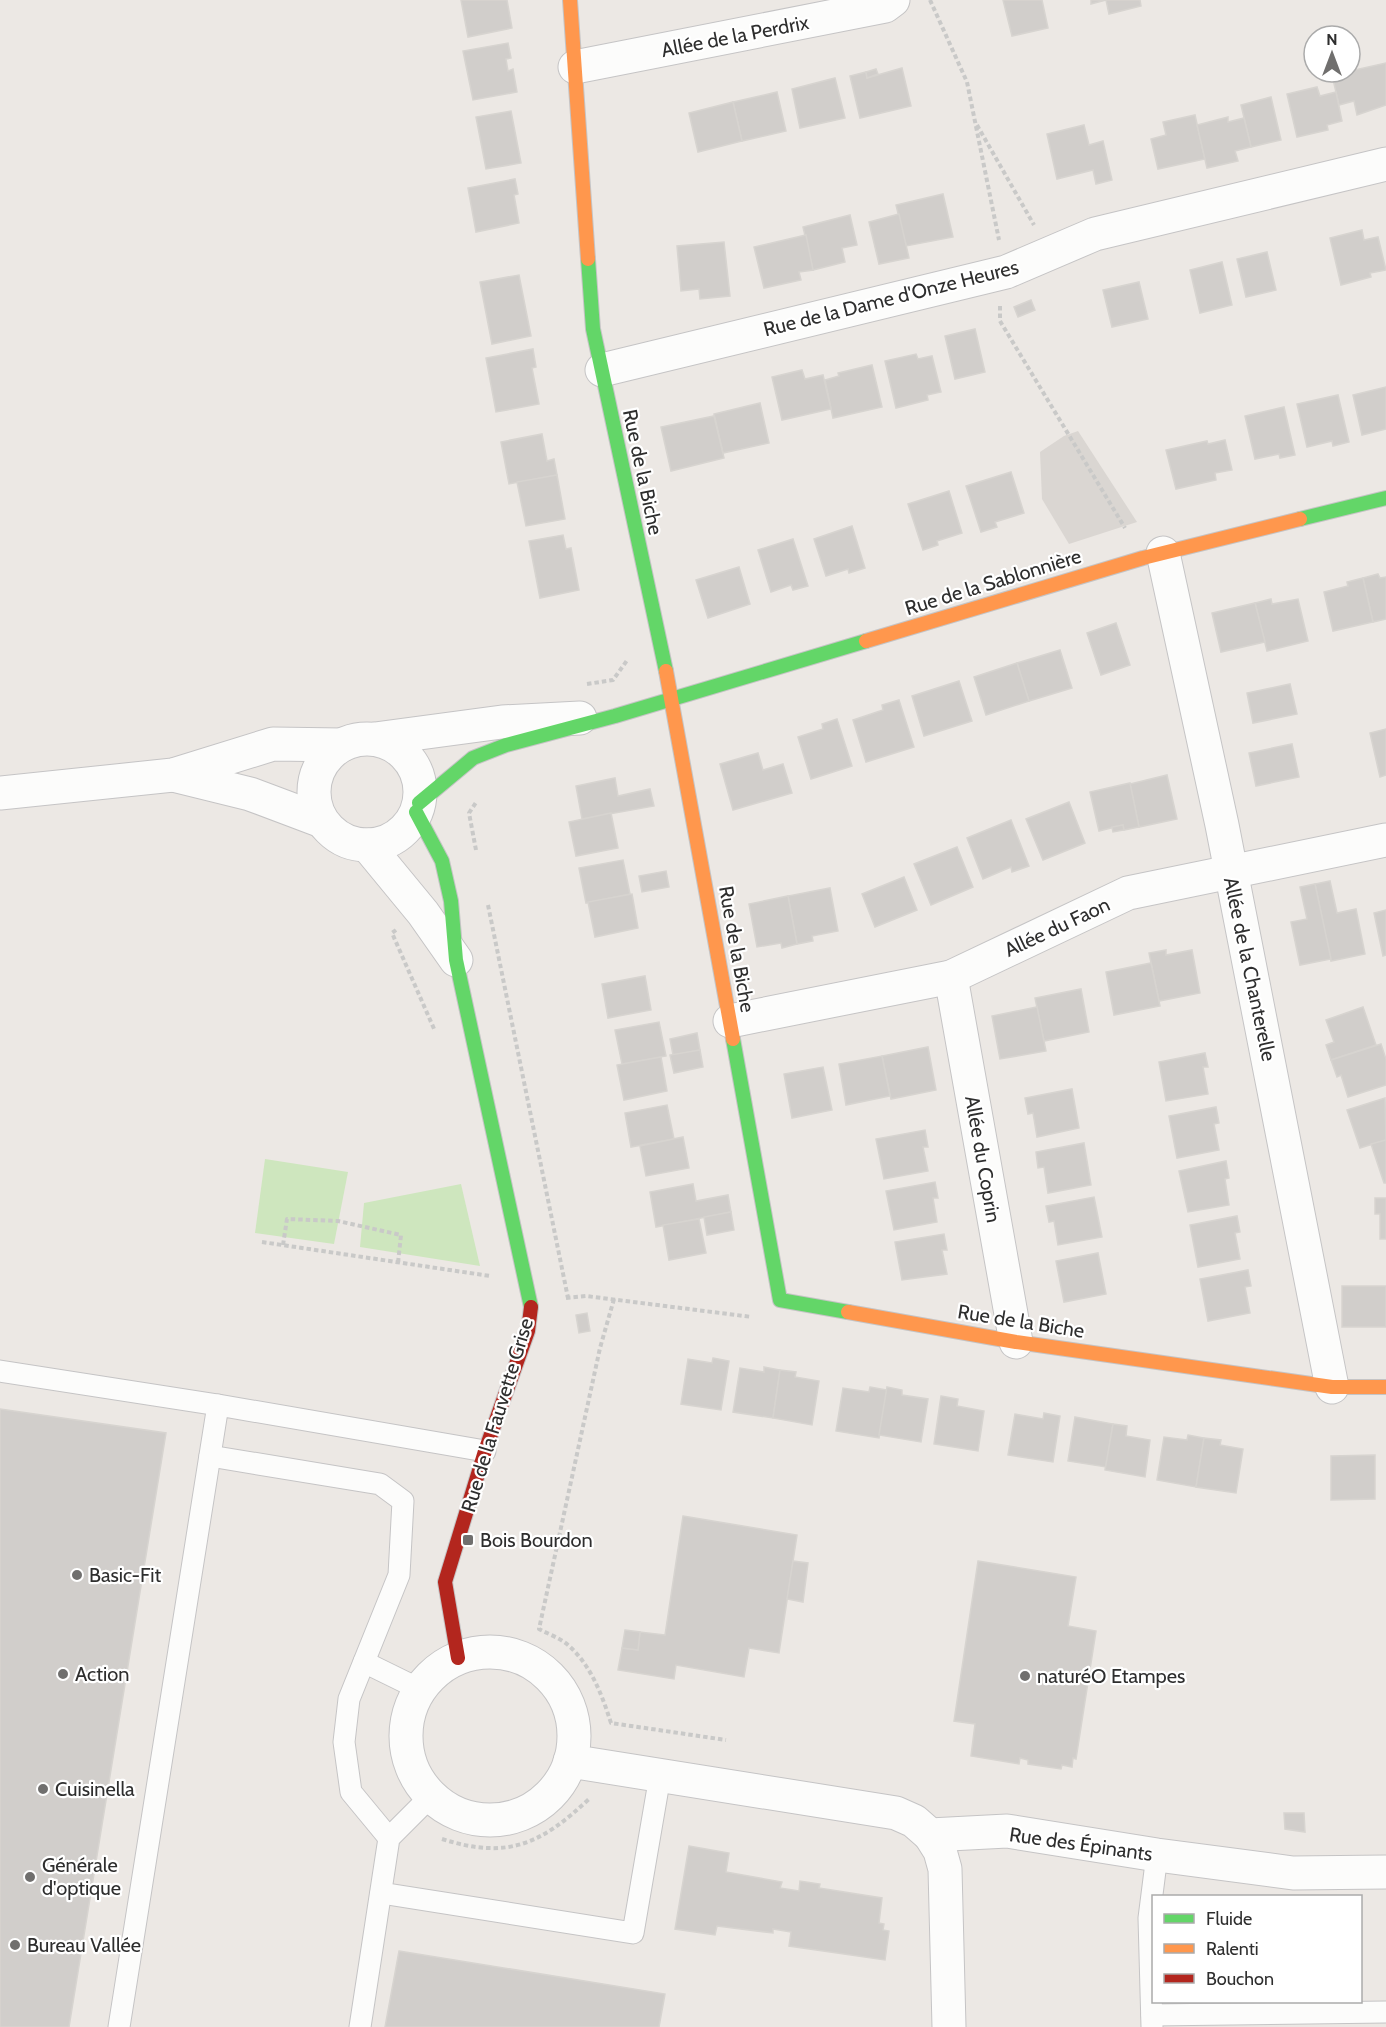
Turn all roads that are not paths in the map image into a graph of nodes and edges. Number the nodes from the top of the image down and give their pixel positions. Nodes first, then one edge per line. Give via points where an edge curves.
1 (570, 0) edge
2 (893, 0) edge
3 (575, 67) junction
4 (1386, 164) edge
5 (602, 370) junction
6 (1386, 498) edge
7 (1163, 553) junction
8 (672, 698) junction
9 (615, 716) junction
10 (375, 739) junction
11 (342, 745) junction
12 (173, 776) junction
13 (0, 793) edge
14 (418, 808) junction
15 (322, 821) junction
16 (1386, 840) edge
17 (367, 845) junction
18 (1229, 873) junction
19 (456, 960) junction
20 (951, 977) junction
21 (730, 1021) junction
22 (1016, 1342) junction
23 (0, 1371) edge
24 (1332, 1387) junction
25 (1386, 1387) edge
26 (218, 1405) junction
27 (211, 1448) junction
28 (484, 1451) junction
29 (458, 1658) junction
30 (364, 1662) junction
31 (419, 1689) junction
32 (570, 1761) junction
33 (660, 1776) junction
34 (431, 1796) junction
35 (930, 1835) junction
36 (389, 1838) junction
37 (1157, 1856) junction
38 (1386, 1872) edge
39 (381, 1893) junction
40 (1386, 2012) edge
41 (1152, 2021) edge
42 (119, 2027) edge
43 (360, 2027) edge
44 (949, 2027) edge

1 - 3 street, Rue de la Biche
2 - 3 street, Allée de la Perdrix via 885,6
3 - 5 street, Rue de la Biche via 593,329
4 - 5 street, Rue de la Dame d'Onze Heures via 1095,234 1006,272
5 - 8 street, Rue de la Biche
6 - 7 street, Rue de la Sablonnière
7 - 8 street, Rue de la Sablonnière
7 - 18 street, Allée de la Chanterelle
8 - 9 street, Rue de la Sablonnière
8 - 21 street, Rue de la Biche
9 - 10 street via 502,722
9 - 14 street via 506,745 473,758
10 - 11 street
10 - 14 street via 406,755 415,769 420,786
11 - 12 street via 273,744
11 - 15 street via 318,771 315,804
12 - 13 street
12 - 15 street via 250,794
14 - 17 street via 409,826 397,836
14 - 19 street, Rue de la Fauvette Grise via 442,861 451,902
15 - 17 street via 334,834
16 - 18 street, Allée du Faon
17 - 19 street, Rue de la Fauvette Grise
18 - 20 street, Allée du Faon via 1128,893
18 - 24 street, Allée de la Chanterelle
19 - 28 street, Rue de la Fauvette Grise via 531,1304 528,1330
20 - 21 street, Allée du Faon
20 - 22 street, Allée du Coprin
21 - 22 street, Rue de la Biche via 780,1300
22 - 24 street, Rue de la Biche
23 - 26 lane
24 - 25 street, Rue de la Biche
26 - 27 lane
26 - 28 lane
27 - 30 lane via 380,1484 403,1501 399,1575
27 - 42 lane
28 - 29 street, Rue de la Fauvette Grise via 445,1582
29 - 31 street via 436,1670
29 - 32 street via 494,1652 512,1654 536,1665 556,1684 569,1708 574,1734
30 - 31 lane
30 - 36 lane via 349,1699 344,1742 351,1792
31 - 34 street via 409,1710 406,1744 416,1778
32 - 33 street
32 - 34 street via 557,1786 536,1806 510,1818 482,1820 454,1813
33 - 35 street via 896,1813 914,1821
33 - 39 lane via 633,1934
34 - 36 lane
35 - 37 street, Rue des Épinants via 1007,1832
35 - 44 street via 945,1869
36 - 39 lane
37 - 38 street, Rue des Épinants via 1293,1873
37 - 41 lane via 1149,1918
39 - 43 lane
40 - 41 lane

